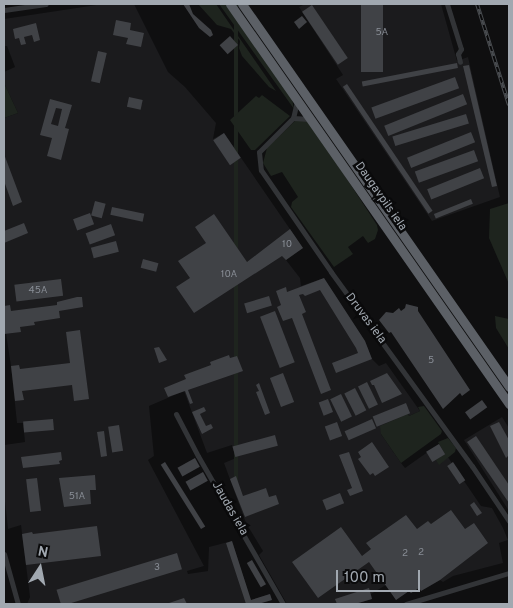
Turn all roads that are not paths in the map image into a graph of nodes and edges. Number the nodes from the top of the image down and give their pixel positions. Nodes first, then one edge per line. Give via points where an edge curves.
1 (46, 4) edge
2 (230, 4) edge
3 (242, 4) edge
4 (448, 4) edge
5 (4, 10) edge
6 (460, 62) dead end
7 (297, 100) junction
8 (293, 118) junction
9 (311, 120) junction
10 (509, 387) edge
11 (509, 404) edge
12 (176, 414) dead end
13 (509, 521) edge
14 (4, 554) edge
15 (509, 573) edge
16 (18, 604) edge
17 (283, 604) edge
18 (406, 604) edge

1 - 5 street
2 - 7 highway, Daugavpils iela
3 - 10 highway, Daugavpils iela
4 - 6 street via 461,49 458,54
7 - 8 street
7 - 9 highway, Daugavpils iela
8 - 9 street
8 - 13 street, Druvas iela via 261,149 258,156 261,170
9 - 11 highway, Daugavpils iela
12 - 17 street, Jaudas iela
14 - 16 street
15 - 18 street

